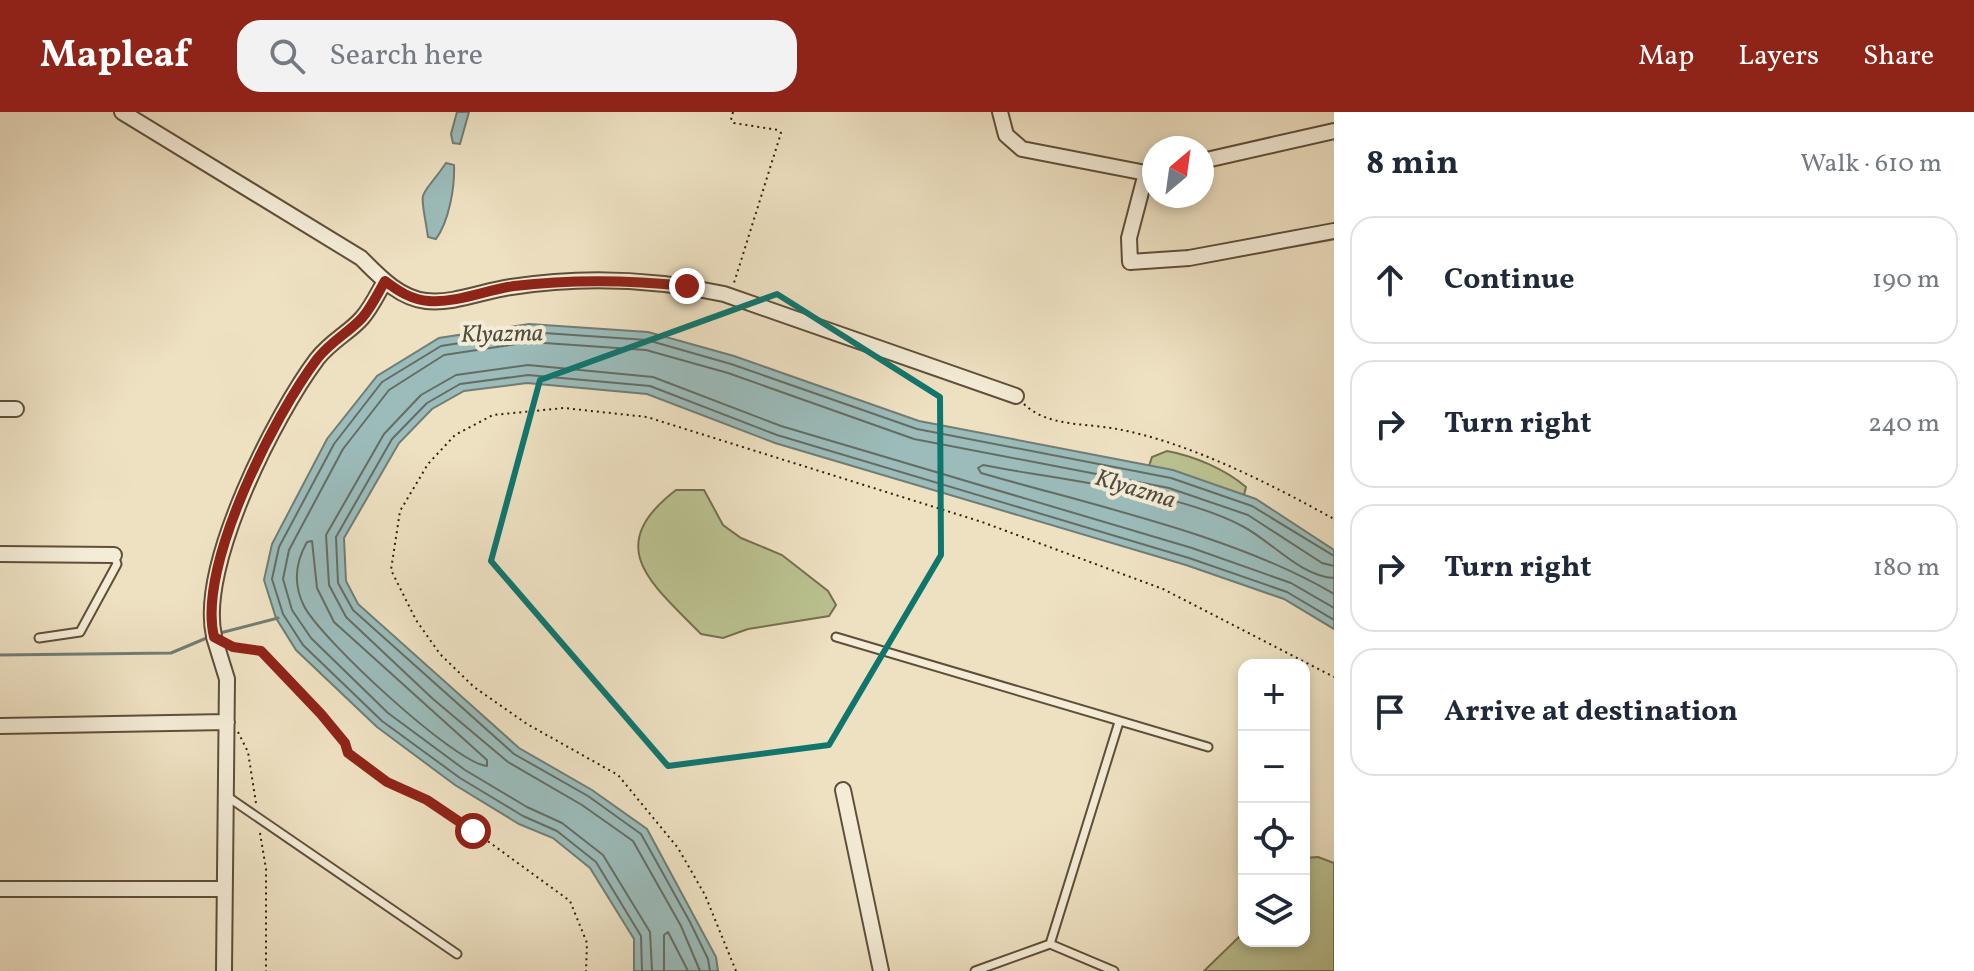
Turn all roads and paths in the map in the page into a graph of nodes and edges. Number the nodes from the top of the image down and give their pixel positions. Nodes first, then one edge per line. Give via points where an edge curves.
1 (733, 112) edge
2 (1000, 112) edge
3 (126, 113) edge
4 (1334, 131) edge
5 (1214, 158) edge
6 (1142, 171) edge
7 (1142, 197) edge
8 (1334, 231) edge
9 (385, 281) junction
10 (730, 297) junction
11 (1016, 396) joint
12 (0, 409) edge
13 (16, 409) dead end
14 (1334, 519) edge
15 (0, 554) edge
16 (114, 555) joint
17 (214, 635) junction
18 (836, 637) dead end
19 (39, 638) dead end
20 (1334, 677) edge
21 (227, 722) junction
22 (1119, 722) junction
23 (0, 726) edge
24 (1208, 747) dead end
25 (843, 790) dead end
26 (226, 796) junction
27 (258, 817) junction
28 (0, 889) edge
29 (224, 889) junction
30 (1050, 944) junction
31 (457, 954) dead end
32 (224, 971) edge
33 (266, 971) edge
34 (586, 971) edge
35 (736, 971) edge
36 (881, 971) edge
37 (975, 971) edge
38 (1114, 971) edge

1 - 10 path via 734,123 781,133
2 - 6 street via 1006,135 1022,149
3 - 9 street via 361,258
4 - 5 street
7 - 8 street via 1129,238 1130,262 1189,258
9 - 10 street via 426,301 512,286 593,281 687,286
9 - 17 street via 362,318 334,338 315,362 246,486 218,568 211,608
10 - 11 street
11 - 14 path via 1035,415 1121,430 1190,452 1273,485
12 - 13 street
15 - 16 street
16 - 19 lane via 117,564 80,632
17 - 21 street via 227,679
17 - 34 path via 233,647 261,651 321,714 348,753 387,782 445,810 570,901 587,943
18 - 22 lane
20 - 35 path via 1163,589 982,522 661,421 564,408 493,415 455,435 428,464 400,511 391,570 440,654 474,687 618,775 678,848 705,895
21 - 23 street
21 - 26 street
21 - 27 path via 241,735 248,752
22 - 24 lane
22 - 30 lane
25 - 36 street
26 - 27 lane
26 - 29 street
27 - 31 lane
27 - 33 path via 266,869
28 - 29 street
29 - 32 street
30 - 37 lane
30 - 38 lane

